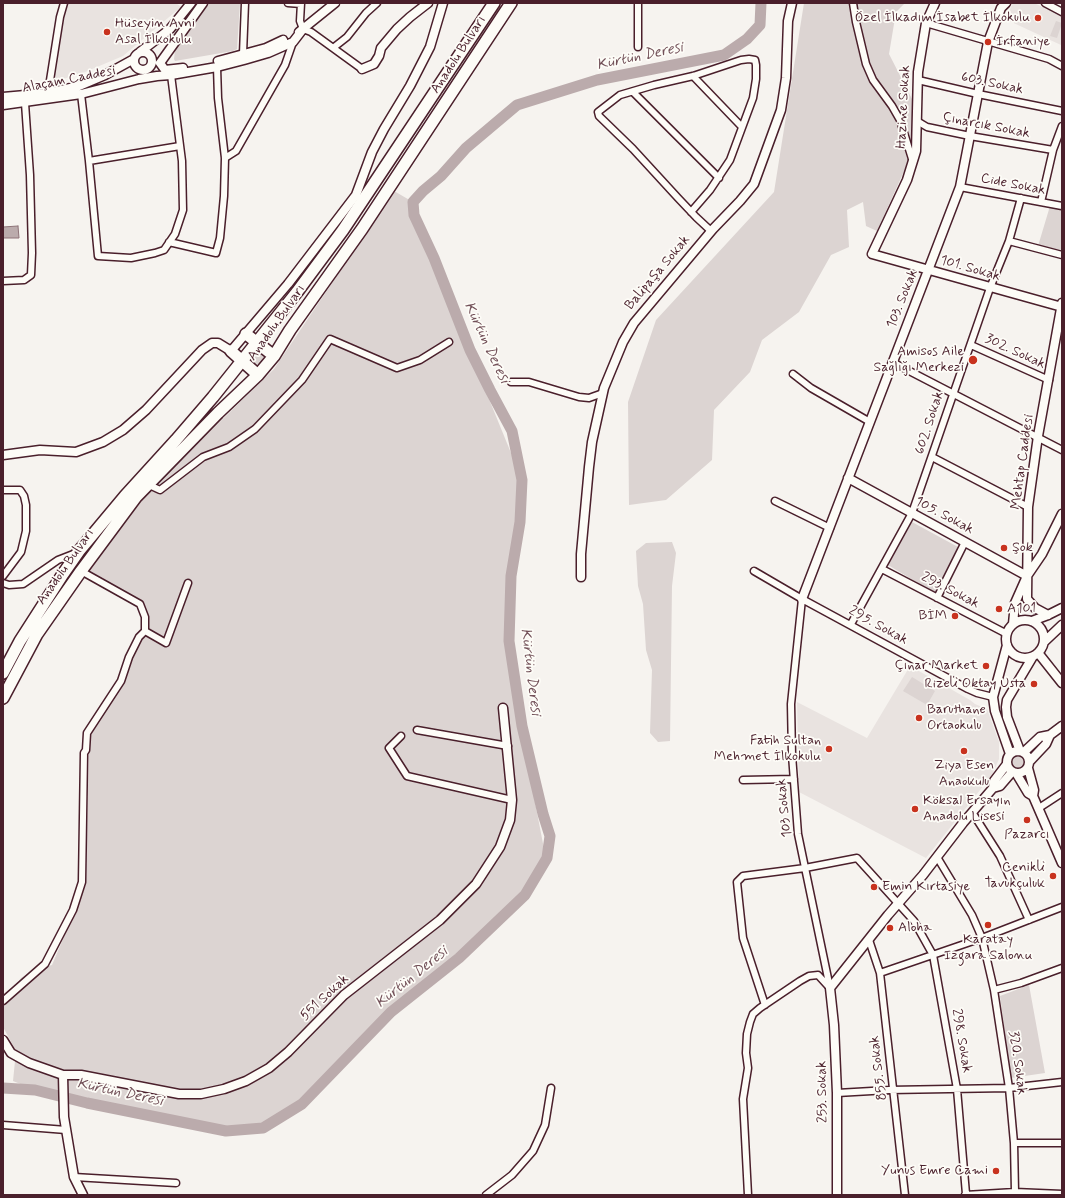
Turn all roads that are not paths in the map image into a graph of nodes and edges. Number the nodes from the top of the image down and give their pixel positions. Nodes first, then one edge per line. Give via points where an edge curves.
1 (64, 3) edge
2 (190, 3) edge
3 (203, 3) edge
4 (245, 3) edge
5 (288, 3) edge
6 (335, 3) edge
7 (377, 3) edge
8 (428, 3) edge
9 (442, 3) edge
10 (494, 3) edge
11 (511, 3) edge
12 (638, 3) edge
13 (792, 3) edge
14 (853, 3) edge
15 (935, 3) edge
16 (1006, 3) edge
17 (1045, 3) edge
18 (301, 4) edge
19 (1062, 12) edge
20 (926, 24) junction
21 (303, 29) junction
22 (292, 42) junction
23 (988, 42) junction
24 (638, 47) dead end
25 (333, 48) junction
26 (140, 52) junction
27 (243, 54) junction
28 (134, 58) junction
29 (160, 63) junction
30 (216, 64) junction
31 (152, 65) junction
32 (1062, 66) edge
33 (362, 69) joint
34 (144, 70) junction
35 (171, 75) junction
36 (693, 76) junction
37 (139, 79) junction
38 (918, 80) junction
39 (633, 92) junction
40 (48, 93) junction
41 (81, 94) junction
42 (978, 94) junction
43 (3, 97) edge
44 (25, 103) junction
45 (3, 105) edge
46 (1062, 111) edge
47 (917, 121) junction
48 (1062, 126) edge
49 (742, 127) junction
50 (970, 136) junction
51 (1059, 143) edge
52 (180, 146) junction
53 (1053, 150) junction
54 (225, 158) junction
55 (89, 161) junction
56 (913, 162) junction
57 (718, 178) junction
58 (960, 187) junction
59 (1021, 198) junction
60 (1041, 202) junction
61 (1062, 206) edge
62 (691, 212) junction
63 (711, 231) junction
64 (1009, 240) junction
65 (169, 242) junction
66 (872, 254) joint
67 (1062, 254) edge
68 (928, 270) junction
69 (3, 281) edge
70 (990, 288) junction
71 (1062, 305) edge
72 (246, 334) junction
73 (256, 342) junction
74 (450, 342) dead end
75 (971, 345) junction
76 (231, 351) junction
77 (274, 356) junction
78 (241, 360) junction
79 (892, 362) junction
80 (792, 374) dead end
81 (258, 375) junction
82 (1048, 380) junction
83 (512, 382) dead end
84 (603, 393) junction
85 (953, 393) junction
86 (870, 422) junction
87 (1038, 436) junction
88 (1062, 450) edge
89 (3, 455) edge
90 (932, 457) junction
91 (848, 478) junction
92 (147, 484) junction
93 (3, 490) edge
94 (775, 501) dead end
95 (1028, 507) junction
96 (912, 513) junction
97 (1062, 514) edge
98 (830, 528) junction
99 (965, 542) junction
100 (80, 552) junction
101 (882, 569) junction
102 (80, 571) junction
103 (754, 571) dead end
104 (3, 576) edge
105 (581, 576) dead end
106 (1027, 576) junction
107 (3, 583) edge
108 (188, 583) dead end
109 (937, 598) junction
110 (802, 599) junction
111 (1062, 608) edge
112 (1048, 615) junction
113 (1032, 621) junction
114 (850, 624) junction
115 (1013, 624) junction
116 (1062, 625) edge
117 (145, 631) junction
118 (1007, 634) junction
119 (1045, 641) junction
120 (1007, 645) junction
121 (1035, 656) junction
122 (3, 673) edge
123 (1062, 682) edge
124 (992, 697) junction
125 (3, 698) edge
126 (503, 708) dead end
127 (1062, 726) edge
128 (417, 730) dead end
129 (1050, 734) junction
130 (401, 736) dead end
131 (508, 746) junction
132 (1022, 751) junction
133 (1010, 754) junction
134 (1007, 764) junction
135 (1029, 764) junction
136 (1014, 772) junction
137 (794, 779) junction
138 (743, 780) dead end
139 (993, 788) junction
140 (1062, 793) edge
141 (1033, 796) junction
142 (512, 800) junction
143 (1039, 808) junction
144 (972, 812) junction
145 (1060, 850) edge
146 (937, 857) junction
147 (1062, 863) edge
148 (805, 868) junction
149 (898, 903) junction
150 (1062, 907) edge
151 (1029, 920) junction
152 (982, 938) junction
153 (869, 940) junction
154 (933, 954) junction
155 (1062, 968) edge
156 (880, 973) junction
157 (830, 988) junction
158 (994, 990) junction
159 (3, 1001) edge
160 (765, 1005) junction
161 (3, 1040) edge
162 (63, 1075) junction
163 (1062, 1082) edge
164 (551, 1088) dead end
165 (1009, 1088) junction
166 (957, 1089) junction
167 (894, 1090) junction
168 (837, 1093) junction
169 (3, 1125) edge
170 (66, 1130) junction
171 (1014, 1143) junction
172 (1062, 1143) edge
173 (74, 1177) junction
174 (176, 1183) dead end
175 (1016, 1192) junction
176 (1062, 1194) edge
177 (83, 1195) edge
178 (486, 1195) edge
179 (748, 1195) edge
180 (837, 1195) edge
181 (905, 1195) edge
182 (965, 1195) edge

1 - 40 street via 58,24
2 - 26 street via 170,29
3 - 29 street
4 - 27 street
5 - 18 street
6 - 21 street
7 - 25 street via 347,37
8 - 33 street via 397,29 381,48 374,64
9 - 72 street via 430,47 372,152 356,195
10 - 73 highway, Anadolu Bulvarı via 343,230
11 - 77 highway, Anadolu Bulvarı via 362,229
12 - 24 street
13 - 63 street, Balipaşa Sokak via 788,21 786,78 781,110 754,184
14 - 56 street via 866,64 873,80 900,120
15 - 20 street, Hazine Sokak
16 - 23 street, 103. Sokak via 1001,8
17 - 19 street
18 - 21 street via 300,21
20 - 23 street
20 - 38 street, Hazine Sokak
21 - 22 street
21 - 25 street
21 - 27 street via 266,48
22 - 30 street via 268,53
22 - 54 street via 285,65 236,152
23 - 32 street via 1049,59
23 - 42 street, 103. Sokak
25 - 33 street
26 - 28 street
26 - 31 street via 149,54
27 - 30 street
28 - 34 street via 136,67
28 - 40 street, Alaçam Caddesi via 79,86
29 - 30 street via 165,70
29 - 31 street
30 - 35 street, Alaçam Caddesi
30 - 54 street
31 - 34 street
34 - 37 street
35 - 37 street, Alaçam Caddesi
35 - 52 street
36 - 39 street
36 - 49 street
36 - 49 street via 741,60 755,60 753,98
37 - 41 street, Alaçam Caddesi
38 - 42 street, 603. Sokak
38 - 47 street, Hazine Sokak
39 - 57 street
39 - 62 street via 620,95 610,102 598,112 599,116
40 - 43 street, Alaçam Caddesi
41 - 44 street, Alaçam Caddesi
41 - 55 street
42 - 46 street, 603. Sokak
42 - 50 street, 103. Sokak
44 - 45 street, Alaçam Caddesi
44 - 69 street via 30,175 31,275 24,280
47 - 50 street, Çınarcık Sokak via 927,127
47 - 56 street, Hazine Sokak via 918,140
48 - 51 street
49 - 57 street via 730,160
50 - 53 street, Çınarcık Sokak
50 - 58 street, 103. Sokak
51 - 53 street
52 - 55 street
52 - 65 street via 183,210 175,234
53 - 60 street
54 - 65 street via 224,196 216,253
55 - 65 street via 98,256 131,258 164,250
56 - 66 street, Hazine Sokak
57 - 62 street
58 - 59 street, Cide Sokak
58 - 68 street, 103. Sokak
59 - 60 street, Cide Sokak
59 - 64 street, 602. Sokak
60 - 61 street, Cide Sokak
62 - 63 street
63 - 84 street, Balipaşa Sokak via 634,322 623,342
64 - 67 street
64 - 70 street, 602. Sokak
66 - 68 street, 101. Sokak
68 - 70 street, 101. Sokak
68 - 79 street, 103. Sokak
70 - 71 street, 101. Sokak
70 - 75 street, 602. Sokak
71 - 82 street, Mehtap Caddesi
72 - 73 highway
72 - 76 street
73 - 77 highway
73 - 78 highway, Anadolu Bulvarı
74 - 92 street via 420,360 397,368 330,339 302,380 255,429 229,447 203,457 160,490
75 - 82 street, 302. Sokak
75 - 85 street, 602. Sokak
76 - 78 highway
76 - 89 street via 218,343 212,343 202,350 146,410 124,430 103,442 76,452 40,450
77 - 81 highway, Anadolu Bulvarı
78 - 81 highway
78 - 100 highway, Anadolu Bulvarı via 213,397 125,496
79 - 85 street
79 - 86 street, 103. Sokak
80 - 86 street
81 - 92 highway, Anadolu Bulvarı
82 - 87 street, Mehtap Caddesi
83 - 84 street via 530,382 579,397 589,398
84 - 105 street, Balipaşa Sokak via 588,467
85 - 87 street
85 - 90 street, 602. Sokak
86 - 91 street, 103. Sokak
87 - 88 street
87 - 95 street, Mehtap Caddesi
90 - 95 street
90 - 96 street, 602. Sokak
91 - 96 street, 105. Sokak
91 - 98 street, 103. Sokak
92 - 102 highway, Anadolu Bulvarı
93 - 104 street via 20,490 26,504 26,531 21,552
94 - 98 street
95 - 106 street, Mehtap Caddesi
96 - 99 street, 105. Sokak
96 - 101 street, 602. Sokak
97 - 106 street via 1042,554
98 - 110 street, 103. Sokak
99 - 106 street, 105. Sokak
99 - 109 street
100 - 107 street via 58,560 23,584 9,586
100 - 122 highway, Anadolu Bulvarı via 52,590
101 - 109 street, 293. Sokak
101 - 114 street, 602. Sokak
102 - 117 street via 140,604 145,617
102 - 125 highway, Anadolu Bulvarı via 37,634
103 - 110 street, 295. Sokak
106 - 112 street via 1027,599 1035,608
106 - 115 street, Mehtap Caddesi via 1015,603
108 - 117 street via 166,643
109 - 118 street, 293. Sokak
110 - 114 street, 295. Sokak
110 - 137 street, 103 Sokak via 791,704
111 - 112 street
112 - 113 street
113 - 115 street via 1022,620
113 - 119 street via 1044,632
114 - 124 street, 295. Sokak via 968,689
115 - 118 street
116 - 119 street
117 - 159 street via 129,657 121,681 87,734 84,753 82,882 73,910 45,964
118 - 120 street
119 - 121 street via 1043,648
120 - 121 street via 1019,658
120 - 124 street
121 - 123 street
121 - 132 street via 1007,700 1006,707 1007,718
124 - 133 street
126 - 131 street, 551 Sokak
127 - 129 street
128 - 131 street
129 - 132 street via 1040,737
129 - 135 street via 1046,744
130 - 142 street via 389,748 406,776
131 - 142 street, 551 Sokak
132 - 133 street via 1016,750
132 - 135 street via 1029,757
133 - 134 street
134 - 136 street
134 - 139 street via 994,781
135 - 136 street via 1023,772
135 - 141 street
136 - 139 street via 1000,786
136 - 141 street via 1028,793
137 - 138 street
137 - 148 street, 103 Sokak via 798,834
139 - 144 street
140 - 143 street
141 - 143 street
142 - 162 street, 551 Sokak via 510,820 500,847 476,884 440,920 344,995 269,1068 246,1081 201,1094 179,1094 81,1075
143 - 145 street
144 - 146 street
144 - 151 street via 1000,856
145 - 147 street
146 - 149 street
146 - 152 street, 320. Sokak via 972,915
148 - 149 street, 298. Sokak via 857,858
148 - 157 street, 103 Sokak
148 - 160 street via 743,876 737,882 744,938
149 - 153 street
149 - 154 street, 298. Sokak via 914,921
150 - 151 street
151 - 152 street
152 - 154 street
152 - 158 street, 320. Sokak
153 - 156 street, 855. Sokak
153 - 157 street
154 - 156 street
154 - 166 street, 298. Sokak
155 - 158 street
156 - 167 street, 855. Sokak
157 - 160 street via 818,975 809,976
157 - 168 street, 253. Sokak
158 - 165 street, 320. Sokak
160 - 179 street via 753,1014 747,1034 748,1068 743,1099
161 - 162 street, 551 Sokak via 11,1053 29,1063
162 - 170 street
163 - 165 street
164 - 178 street via 545,1125 533,1151 512,1175
165 - 166 street
165 - 171 street, 320. Sokak
166 - 167 street
166 - 182 street, 298. Sokak
167 - 168 street
167 - 181 street, 855. Sokak
168 - 180 street, 253. Sokak
169 - 170 street
170 - 173 street
171 - 172 street
171 - 175 street, 320. Sokak
173 - 174 street
173 - 177 street
175 - 176 street
175 - 182 street

